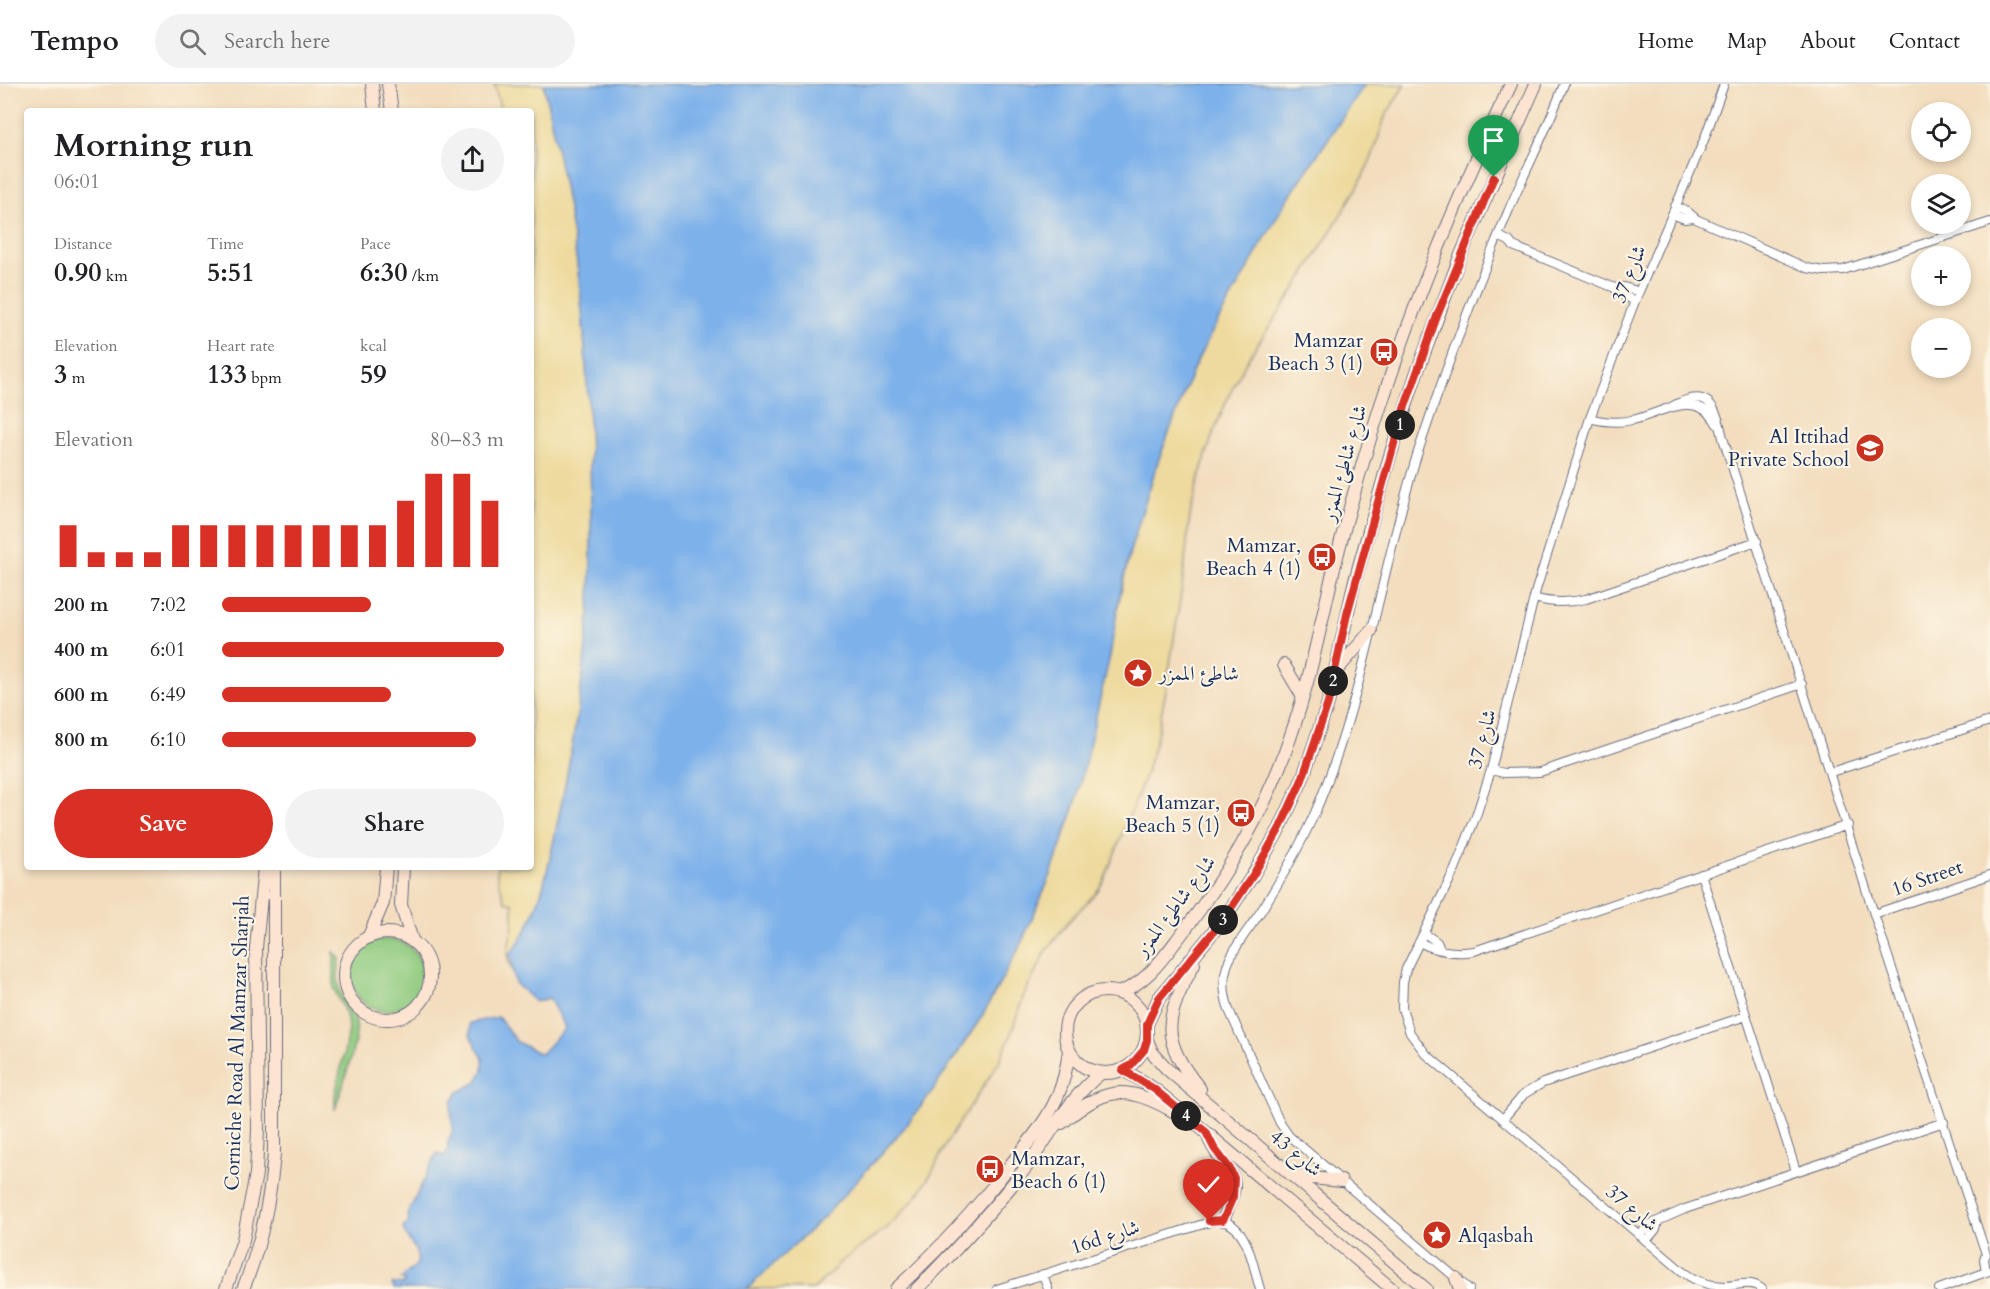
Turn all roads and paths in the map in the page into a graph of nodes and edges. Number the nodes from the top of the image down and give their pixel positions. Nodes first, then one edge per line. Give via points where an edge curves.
1 (372, 84) edge
2 (388, 84) edge
3 (1511, 84) edge
4 (1536, 84) edge
5 (1564, 84) edge
6 (1724, 84) edge
7 (375, 108) edge
8 (392, 108) edge
9 (1673, 210) junction
10 (1990, 222) edge
11 (1496, 240) junction
12 (1637, 296) junction
13 (1591, 414) junction
14 (1756, 542) junction
15 (1535, 594) junction
16 (1371, 631) junction
17 (1284, 665) dead end
18 (1336, 671) junction
19 (1802, 684) junction
20 (1303, 697) junction
21 (1990, 721) edge
22 (1493, 766) junction
23 (1831, 772) junction
24 (1848, 825) junction
25 (264, 870) edge
26 (274, 870) edge
27 (386, 870) edge
28 (403, 870) edge
29 (1701, 874) junction
30 (1990, 875) edge
31 (1874, 914) junction
32 (1424, 933) junction
33 (369, 936) junction
34 (412, 940) junction
35 (1206, 941) junction
36 (1419, 942) junction
37 (274, 947) junction
38 (256, 948) junction
39 (1440, 949) junction
40 (1118, 993) junction
41 (1746, 1016) junction
42 (1147, 1024) junction
43 (1147, 1040) junction
44 (1069, 1051) junction
45 (1123, 1070) junction
46 (1101, 1073) junction
47 (1217, 1112) junction
48 (1503, 1119) junction
49 (1944, 1122) junction
50 (1202, 1129) junction
51 (1052, 1131) junction
52 (1796, 1171) junction
53 (1293, 1176) junction
54 (1341, 1181) junction
55 (1223, 1220) junction
56 (1658, 1222) junction
57 (1639, 1235) junction
58 (1646, 1241) junction
59 (1988, 1256) edge
60 (1988, 1272) edge
61 (1043, 1274) junction
62 (931, 1275) junction
63 (1703, 1283) junction
64 (1458, 1284) edge
65 (1738, 1287) edge
66 (226, 1289) edge
67 (243, 1289) edge
68 (896, 1289) edge
69 (917, 1289) edge
70 (928, 1289) edge
71 (997, 1289) edge
72 (1048, 1289) edge
73 (1260, 1289) edge
74 (1392, 1289) edge
75 (1426, 1289) edge
76 (1469, 1289) edge
77 (1714, 1289) edge
78 (1762, 1289) edge
79 (1939, 1289) edge

1 - 7 main road
2 - 8 main road
3 - 20 main road, شارع شاطئ الممزر via 1455,208 1393,367 1346,525
4 - 18 main road via 1460,257 1416,375 1366,541
5 - 11 street
6 - 9 street, شارع 37
9 - 10 street via 1685,219 1694,218 1807,268 1824,271 1853,267
9 - 12 street, شارع 37
11 - 12 street via 1506,248 1513,246 1615,288 1618,293
11 - 16 street via 1418,455
12 - 13 street, شارع 37
13 - 14 street via 1602,422 1633,420 1690,398 1708,402 1715,409
13 - 15 street, شارع 37
14 - 15 street via 1586,599 1547,602
14 - 19 street
15 - 22 street, شارع 37
16 - 18 main road
16 - 54 street via 1351,713 1310,825 1229,960 1224,982 1229,1010 1280,1123 1289,1136
17 - 20 main road
18 - 35 main road via 1320,729 1291,804 1253,875
19 - 22 street via 1540,772 1504,773
19 - 23 street
20 - 40 main road, شارع شاطئ الممزر via 1278,771 1232,863 1164,957 1141,981
21 - 23 street
22 - 32 street, شارع 37 via 1467,841
23 - 24 street
24 - 29 street
24 - 31 street
25 - 38 main road, Corniche Road Al Mamzar Sharjah
26 - 37 main road, Corniche Road Al Mamzar Sharjah
27 - 33 main road via 383,903
28 - 34 main road via 401,905
29 - 39 street via 1474,951
29 - 41 street
30 - 31 street, 16 Street
31 - 49 street
32 - 36 street, شارع 37
32 - 39 street
33 - 34 main road via 391,932
33 - 34 main road via 350,954 344,979 347,992 360,1010 386,1020 418,1007 430,985 428,960
35 - 42 main road via 1159,998
35 - 47 main road via 1175,1000 1170,1029 1178,1059
36 - 39 street
36 - 48 street, شارع 37 via 1406,969 1401,995 1410,1033 1426,1054
37 - 38 main road via 267,942
37 - 67 main road, Corniche Road Al Mamzar Sharjah via 272,1177 259,1246
38 - 66 main road, Corniche Road Al Mamzar Sharjah via 256,1174 243,1240
40 - 42 main road via 1139,1007
40 - 44 main road via 1099,991 1074,1005 1065,1032
41 - 48 street via 1544,1083 1524,1094
41 - 52 street
42 - 43 main road
43 - 45 main road via 1138,1058
43 - 47 main road, شارع 43 via 1160,1061
44 - 46 main road via 1083,1066
44 - 68 main road via 1065,1077 1041,1124 978,1205
45 - 46 main road
45 - 50 main road via 1154,1089
46 - 51 main road via 1076,1095
47 - 53 main road, شارع 43
48 - 57 street, شارع 37
49 - 52 street
49 - 59 street
50 - 51 main road via 1146,1097 1120,1093 1087,1103
50 - 55 main road via 1234,1178 1233,1197
50 - 74 main road
51 - 62 main road via 989,1213
52 - 56 street
53 - 54 main road
53 - 75 main road, شارع 43
54 - 64 street
55 - 61 street, 16d شارع via 1209,1221
55 - 73 street via 1242,1234
56 - 57 street
56 - 58 street
57 - 58 street, شارع 37
58 - 63 street, شارع 37 via 1689,1277
59 - 60 street via 1984,1259
60 - 79 street
61 - 71 street, 16d شارع
61 - 72 street
62 - 69 main road
62 - 70 street
63 - 65 street, شارع 37
63 - 77 street, شارع 37
64 - 76 street
65 - 78 street, شارع 37 via 1755,1284

